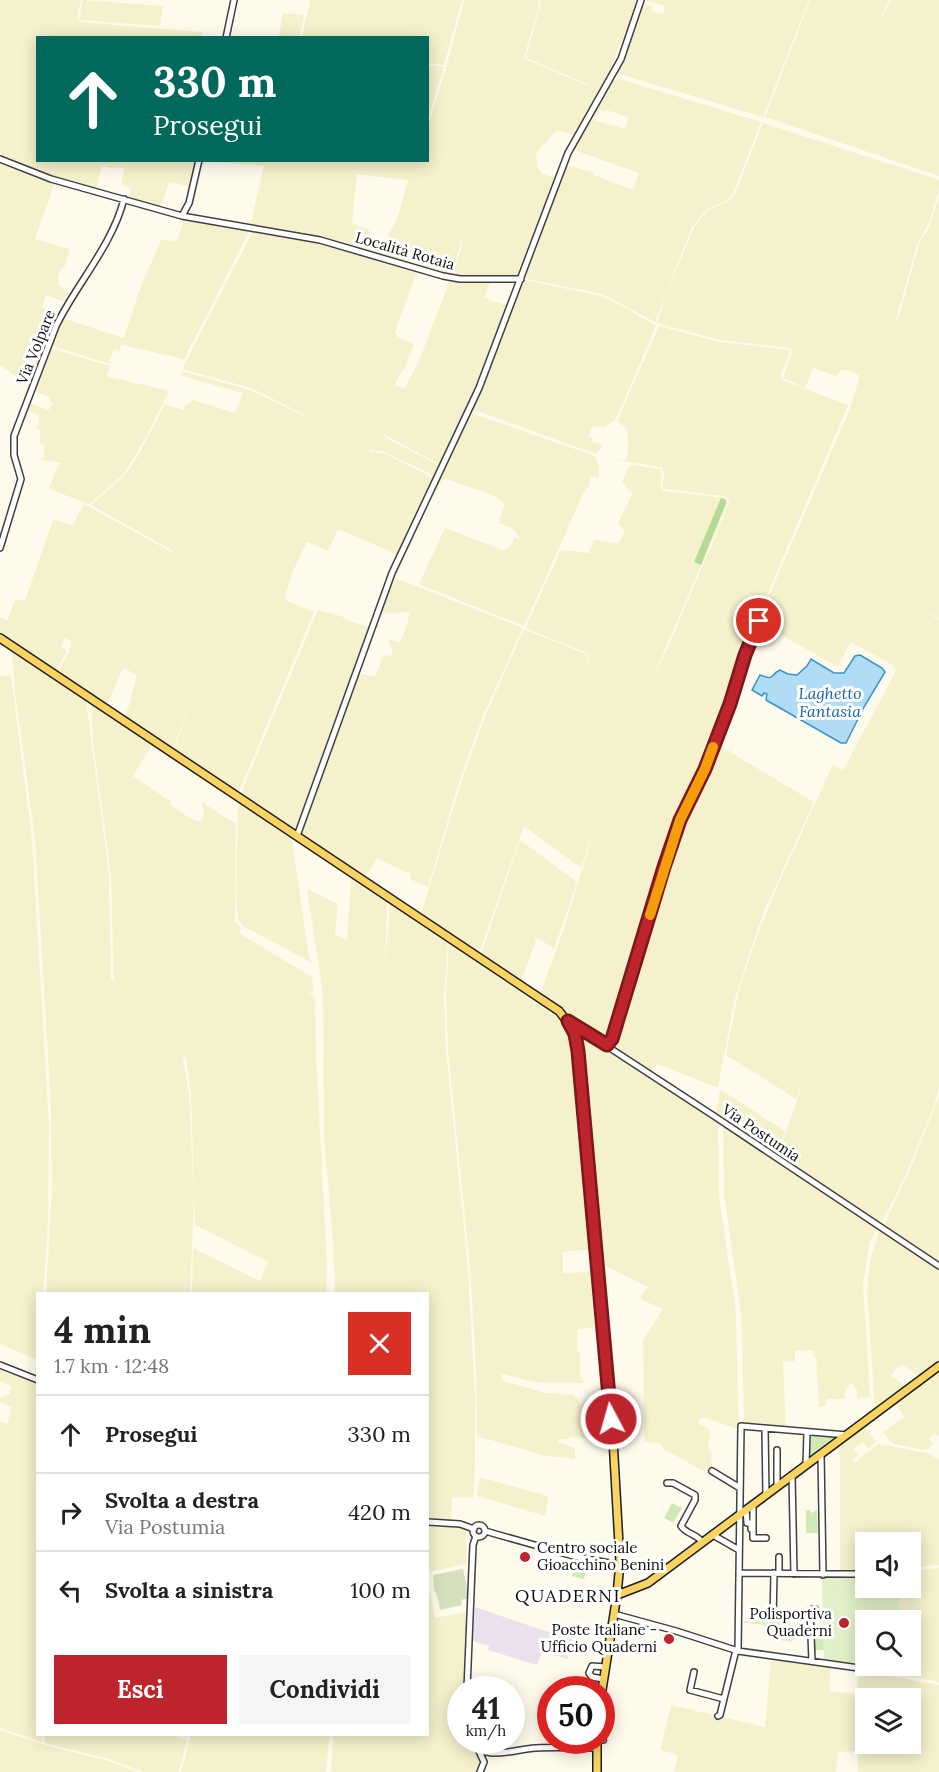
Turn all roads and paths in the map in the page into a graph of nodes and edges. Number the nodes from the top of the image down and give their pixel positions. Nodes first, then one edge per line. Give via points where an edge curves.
1 (234, 0) edge
2 (641, 0) edge
3 (226, 36) edge
4 (0, 159) edge
5 (199, 162) edge
6 (124, 199) junction
7 (182, 216) junction
8 (521, 279) junction
9 (0, 548) edge
10 (759, 621) dead end
11 (0, 638) edge
12 (297, 836) junction
13 (568, 1021) junction
14 (607, 1045) junction
15 (939, 1266) edge
16 (0, 1365) edge
17 (939, 1366) edge
18 (36, 1379) edge
19 (765, 1429) junction
20 (807, 1432) junction
21 (847, 1434) junction
22 (777, 1450) dead end
23 (821, 1454) junction
24 (806, 1465) junction
25 (712, 1471) dead end
26 (792, 1475) junction
27 (667, 1483) dead end
28 (777, 1486) junction
29 (740, 1488) junction
30 (766, 1495) junction
31 (753, 1504) junction
32 (743, 1512) junction
33 (429, 1522) edge
34 (474, 1529) junction
35 (485, 1531) junction
36 (713, 1535) junction
37 (476, 1536) junction
38 (766, 1538) dead end
39 (751, 1539) dead end
40 (702, 1542) junction
41 (739, 1550) junction
42 (778, 1557) dead end
43 (620, 1565) junction
44 (739, 1573) junction
45 (776, 1573) junction
46 (794, 1574) junction
47 (854, 1574) dead end
48 (823, 1575) junction
49 (617, 1594) junction
50 (815, 1609) dead end
51 (614, 1614) junction
52 (773, 1618) dead end
53 (737, 1650) junction
54 (812, 1660) junction
55 (855, 1667) edge
56 (605, 1668) junction
57 (694, 1672) dead end
58 (468, 1676) edge
59 (591, 1676) edge
60 (604, 1676) edge
61 (724, 1699) junction
62 (718, 1716) dead end
63 (489, 1754) edge
64 (599, 1754) edge
65 (480, 1772) edge
66 (597, 1772) edge

1 - 3 street
2 - 8 street via 621,59 568,153
4 - 6 street via 51,179
5 - 7 street
6 - 7 street
6 - 9 street, Via Volpare via 117,222 56,326 14,436 14,455 21,479
7 - 8 street, Località Rotaia via 334,244 443,276
8 - 12 street via 452,451 392,573
10 - 14 street via 705,769 680,820 615,1031
11 - 12 main road
12 - 13 main road via 559,1011
13 - 14 street, Via Postumia
13 - 43 main road via 578,1051
14 - 15 street, Via Postumia
16 - 18 street
17 - 21 main road
19 - 20 street
19 - 29 street via 741,1426
19 - 30 street
20 - 21 street
20 - 24 street
21 - 23 main road
22 - 28 street
23 - 24 main road
23 - 48 street
24 - 26 main road
25 - 29 street
26 - 28 main road
26 - 46 street
27 - 40 street via 695,1495 681,1526
28 - 30 main road
29 - 32 street
30 - 31 main road
31 - 32 main road
31 - 38 street via 753,1538
32 - 36 main road
32 - 39 street via 747,1523 751,1523
32 - 41 street
33 - 34 street
34 - 35 street via 481,1526
34 - 37 street
35 - 37 street
35 - 43 street
36 - 40 main road
36 - 41 street
37 - 58 street
40 - 49 main road via 648,1583
41 - 44 street
42 - 45 street
43 - 49 main road
44 - 45 street
44 - 53 street
45 - 46 street
45 - 52 street
46 - 48 street
47 - 48 street
49 - 51 main road
50 - 54 street via 810,1610
51 - 53 street
51 - 56 main road
53 - 54 street
53 - 61 street
54 - 55 street
56 - 59 street via 592,1666
56 - 60 main road
57 - 61 street via 690,1690
61 - 62 street
63 - 65 street
64 - 66 main road

